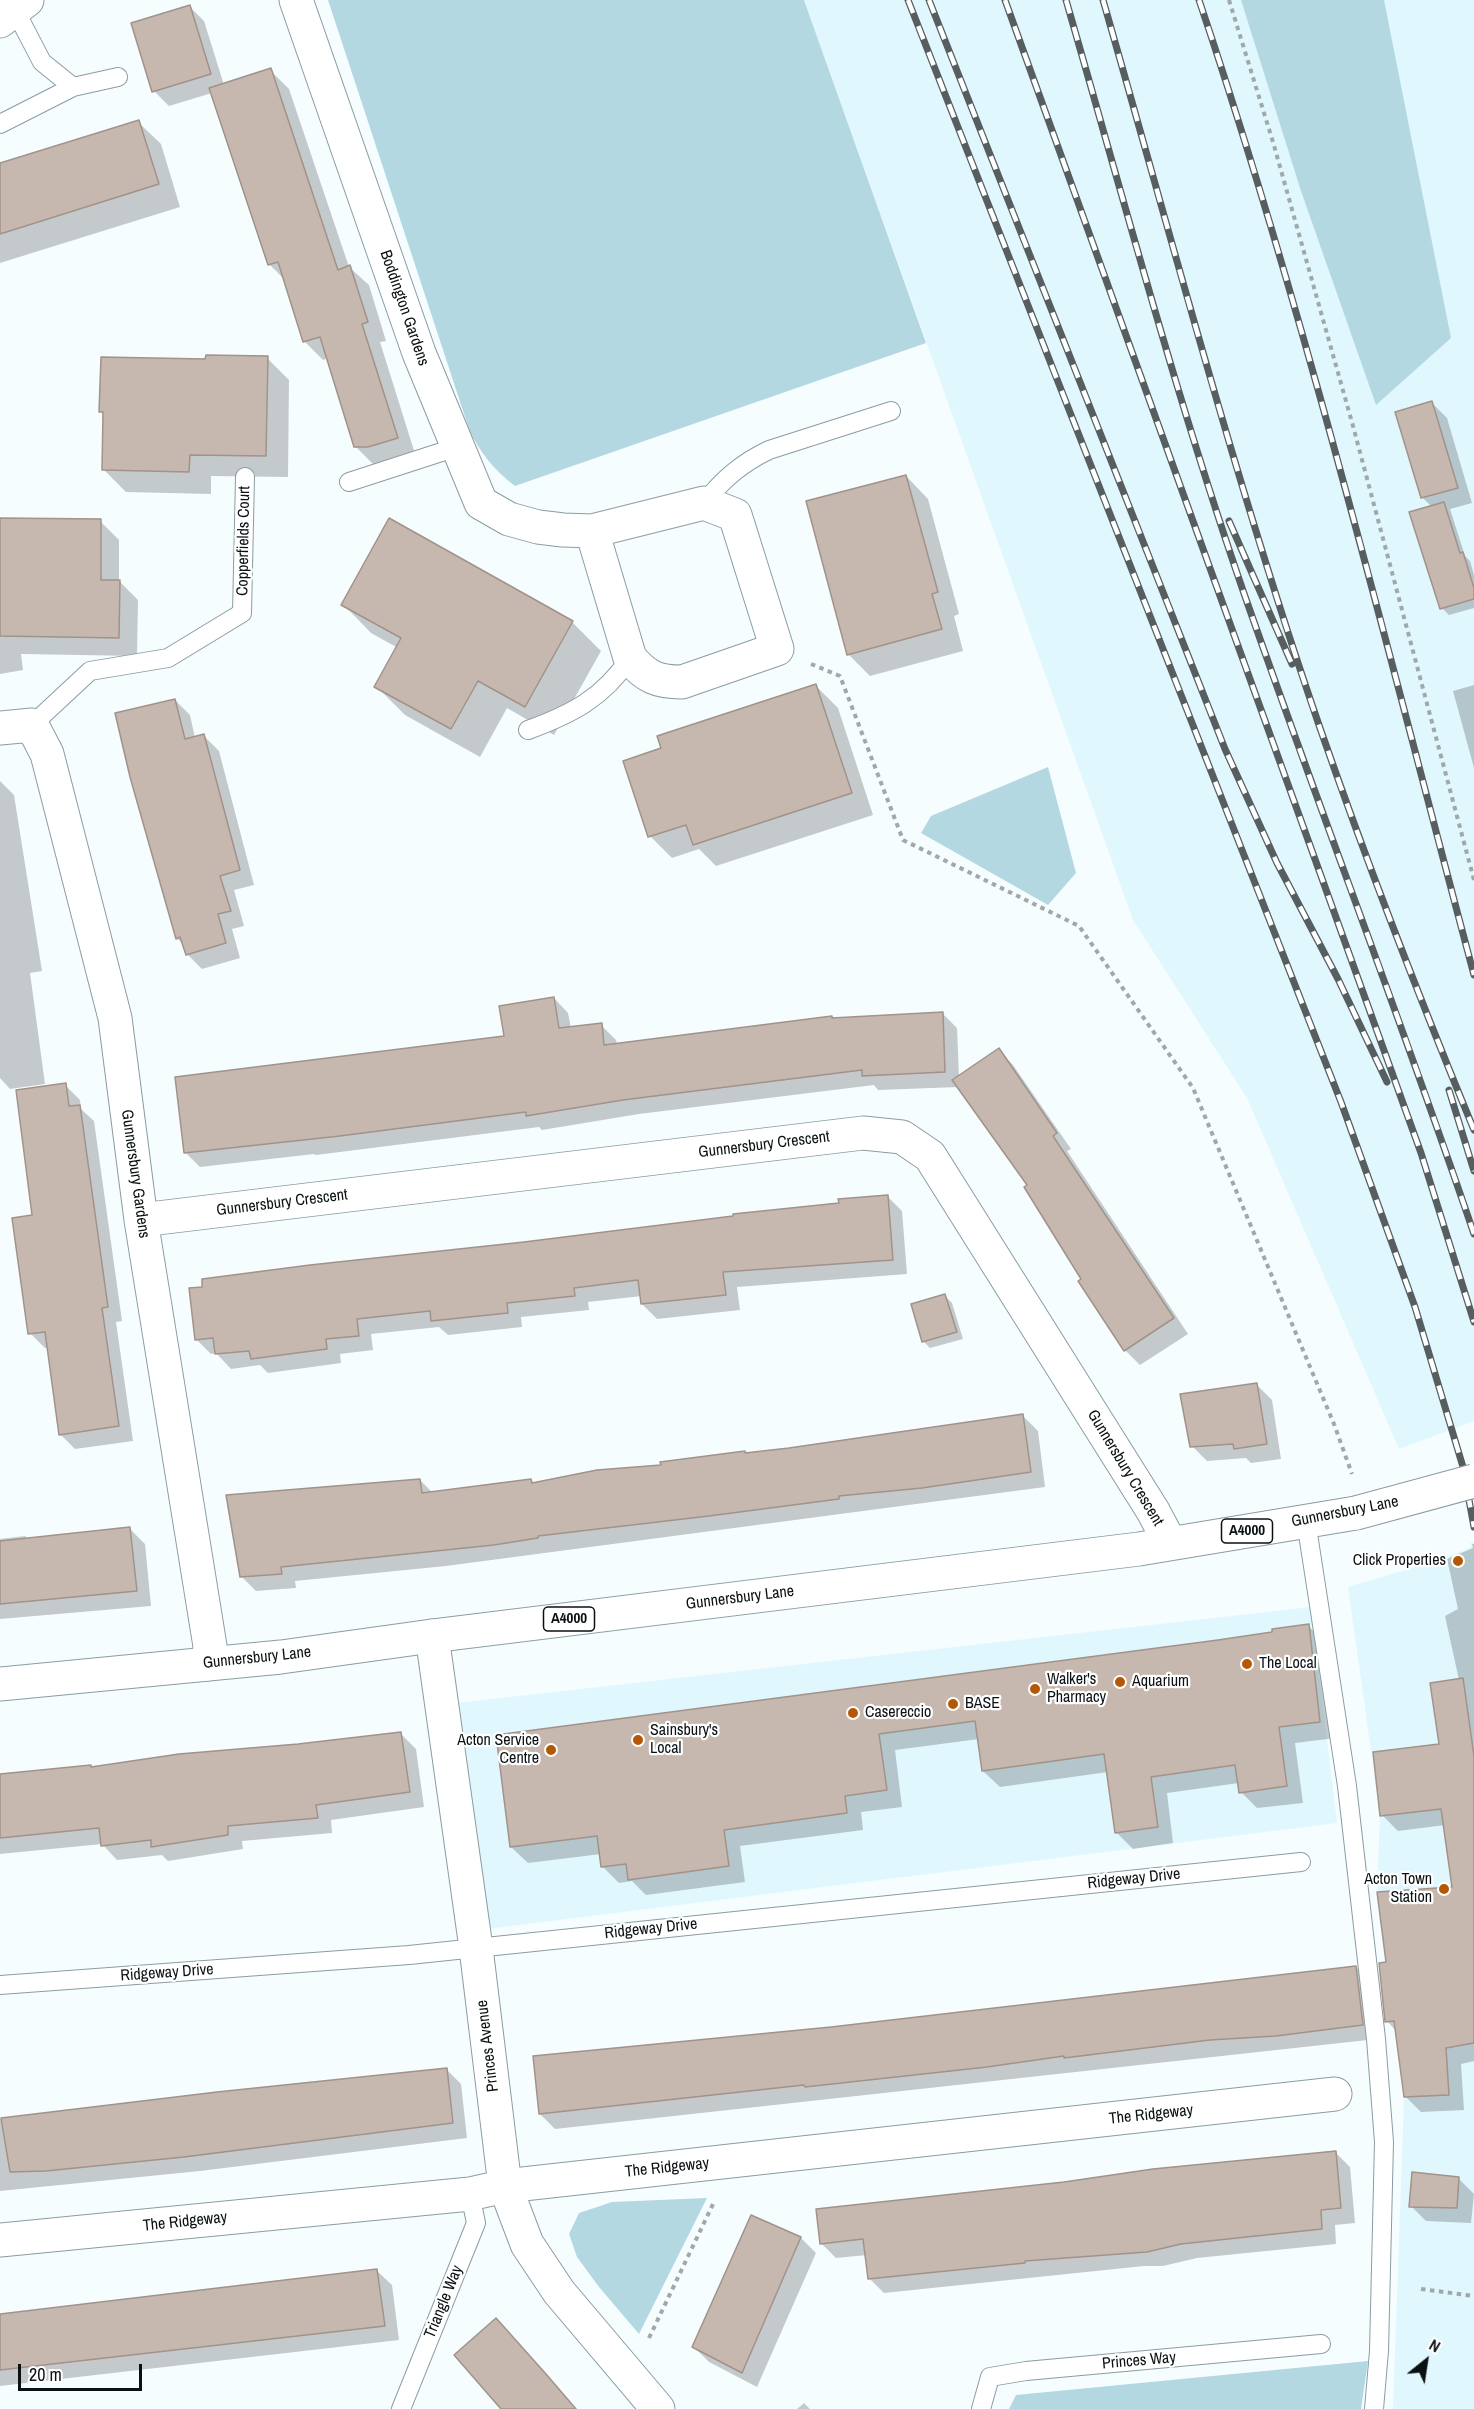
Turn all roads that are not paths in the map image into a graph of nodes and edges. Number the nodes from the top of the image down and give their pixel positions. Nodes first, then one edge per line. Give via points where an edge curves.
1 (296, 0) edge
2 (14, 10) edge
3 (118, 77) dead end
4 (73, 87) junction
5 (0, 123) edge
6 (891, 411) dead end
7 (457, 447) junction
8 (245, 477) dead end
9 (349, 482) dead end
10 (704, 503) junction
11 (592, 531) junction
12 (630, 658) junction
13 (16, 727) edge
14 (528, 730) dead end
15 (141, 1220) junction
16 (1474, 1481) edge
17 (1306, 1521) junction
18 (1170, 1543) junction
19 (432, 1636) junction
20 (208, 1664) junction
21 (0, 1684) edge
22 (1300, 1862) dead end
23 (476, 1948) junction
24 (0, 1985) edge
25 (1335, 2094) dead end
26 (505, 2186) junction
27 (470, 2194) junction
28 (0, 2240) edge
29 (1321, 2344) dead end
30 (401, 2409) edge
31 (658, 2409) edge
32 (981, 2409) edge
33 (1374, 2409) edge

1 - 7 street, Boddington Gardens via 419,353
2 - 4 lane via 42,62
3 - 4 lane
4 - 5 lane
6 - 10 lane via 761,454 721,482
7 - 9 lane
7 - 11 street, Boddington Gardens via 481,503 509,519
8 - 13 lane, Copperfields Court via 242,613 168,658 90,671
10 - 11 street, Boddington Gardens
10 - 12 street via 735,516 777,649 682,682 666,682 644,674
11 - 12 street
12 - 14 lane via 585,704 566,716
13 - 15 street, Gunnersbury Gardens via 47,754 115,1018
15 - 18 street, Gunnersbury Crescent via 863,1133 902,1137 930,1156
15 - 20 street, Gunnersbury Gardens via 210,1646
16 - 17 street, Gunnersbury Lane / A4000, bridge via 1361,1512
17 - 18 street, Gunnersbury Lane / A4000
17 - 33 lane via 1347,1786 1379,2073 1384,2142
18 - 19 street, Gunnersbury Lane / A4000
19 - 20 street, Gunnersbury Lane / A4000
19 - 23 street, Princes Avenue
20 - 21 street, Gunnersbury Lane / A4000
22 - 23 lane, Ridgeway Drive
23 - 24 lane, Ridgeway Drive
23 - 26 street, Princes Avenue
25 - 26 street, The Ridgeway
26 - 27 street, The Ridgeway
26 - 31 street, Princes Avenue via 527,2244 559,2292
27 - 28 street, The Ridgeway
27 - 30 lane, Triangle Way via 476,2223
29 - 32 lane, Princes Way via 1026,2371 990,2378

